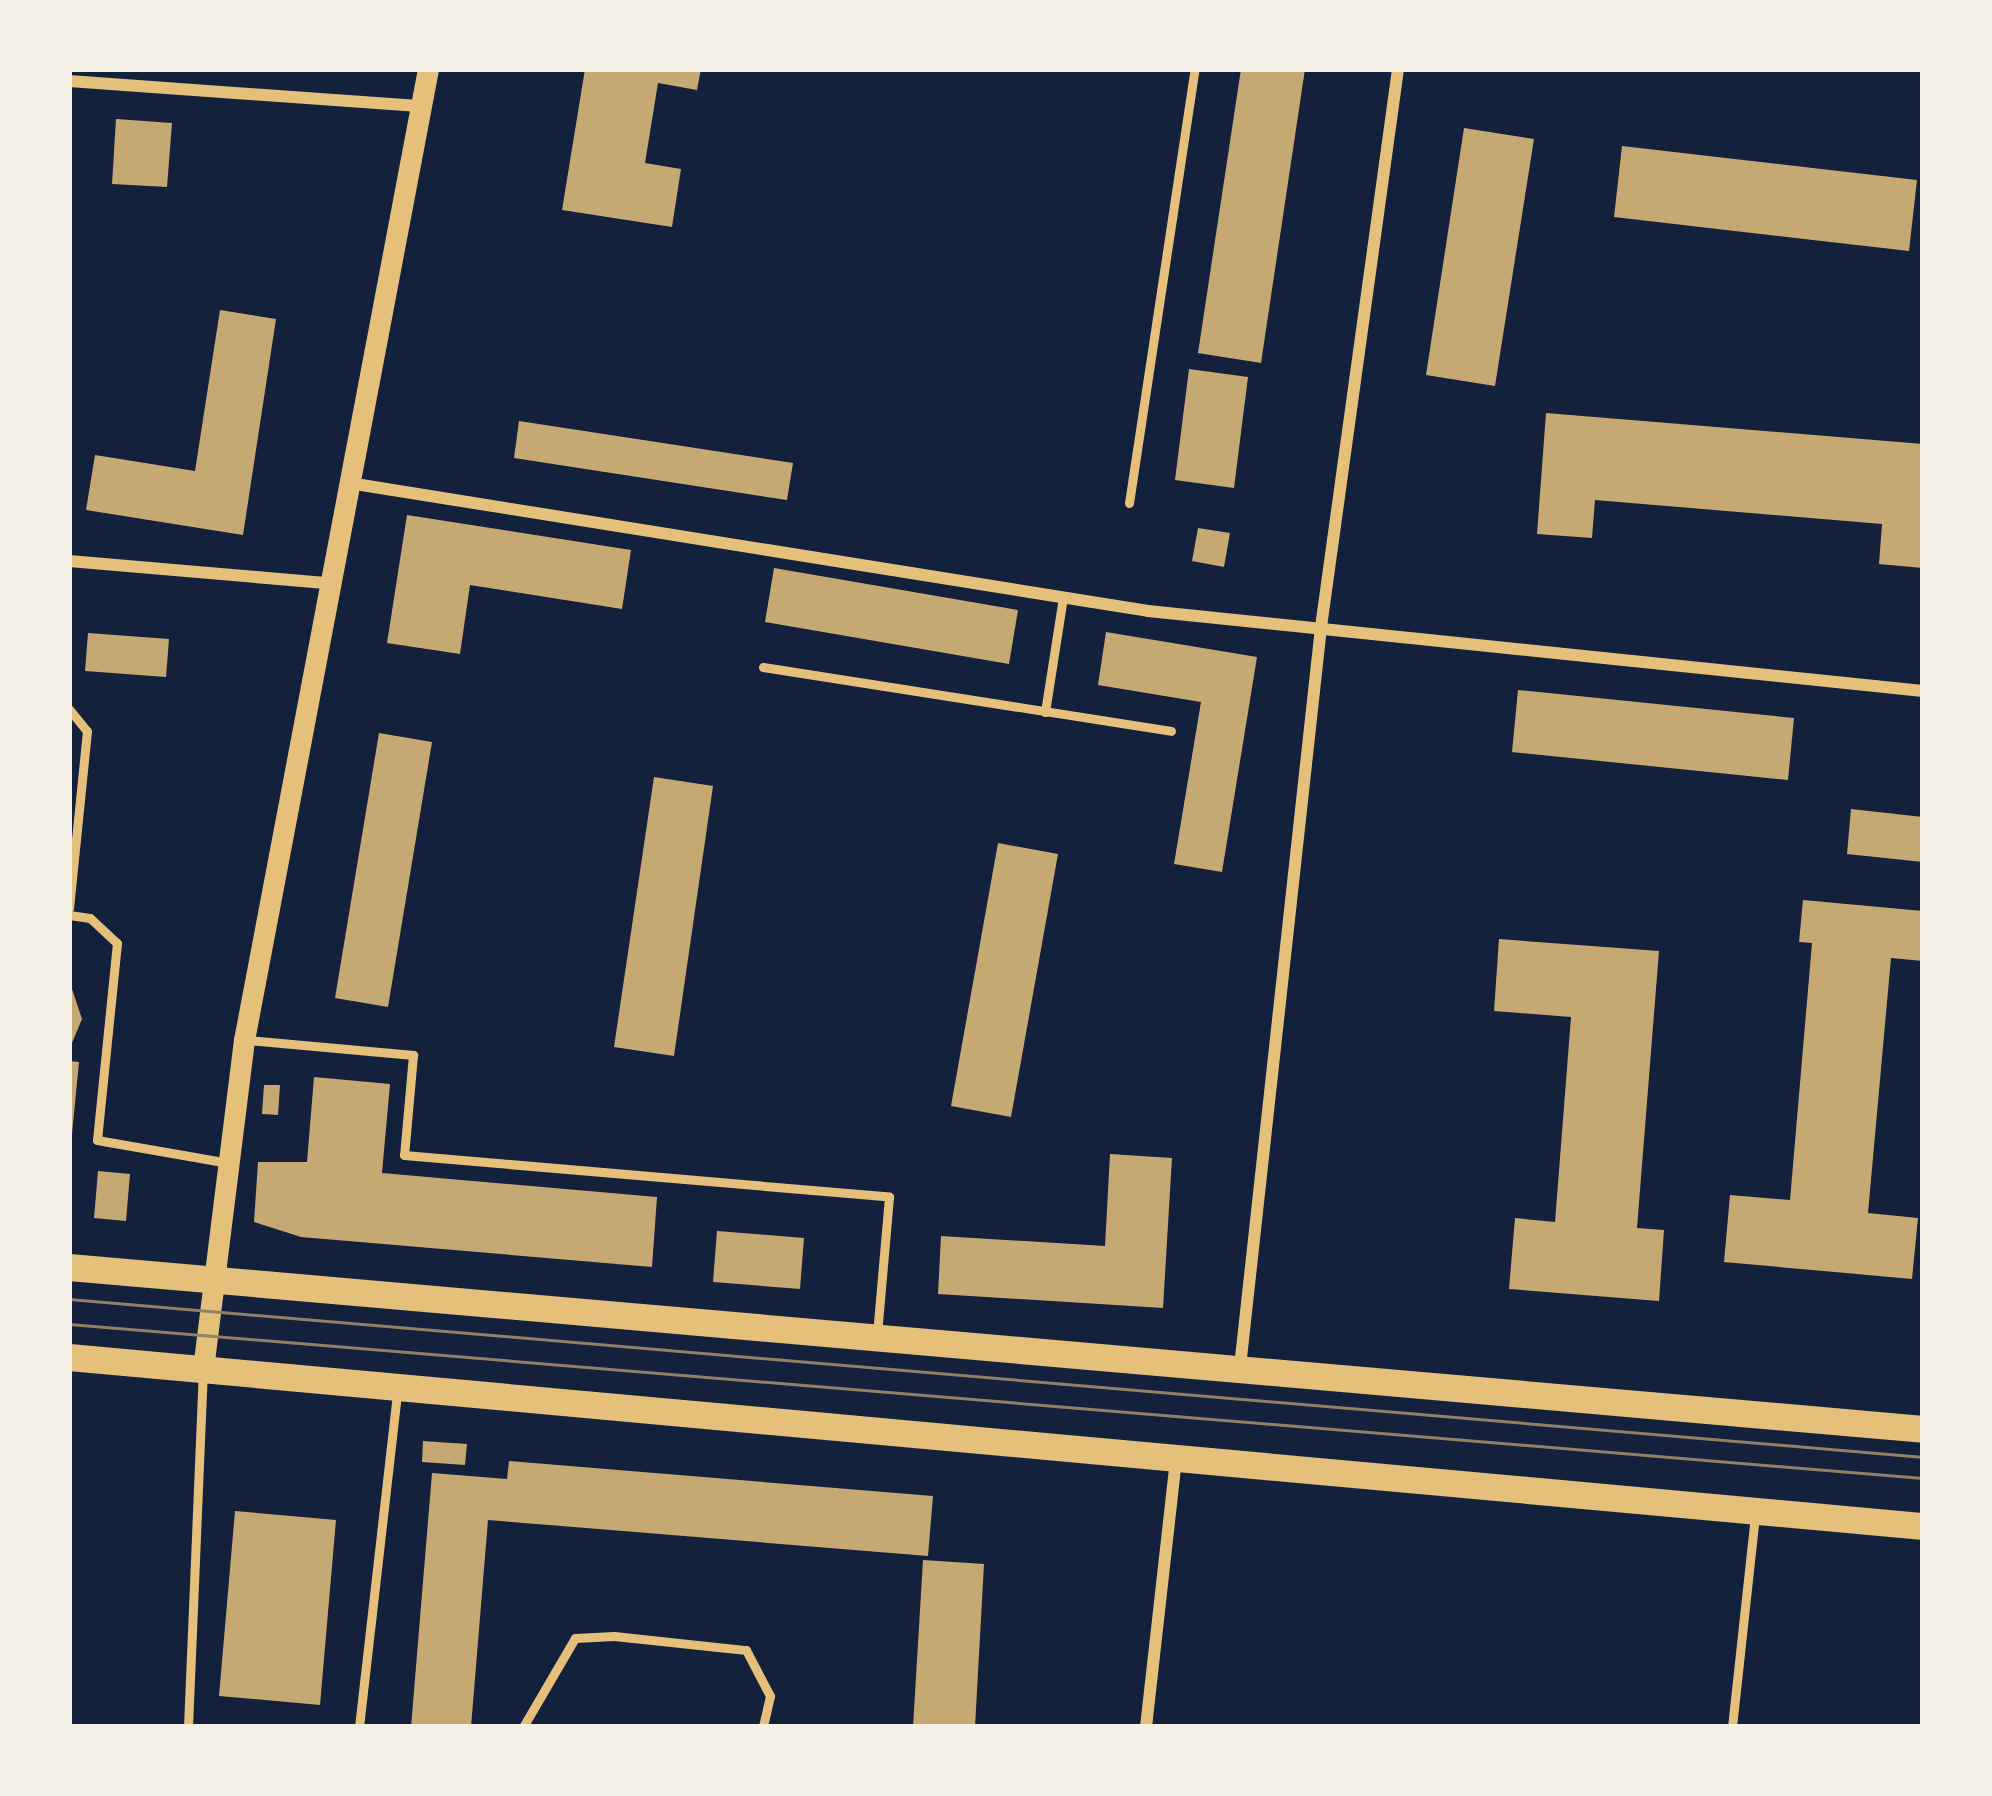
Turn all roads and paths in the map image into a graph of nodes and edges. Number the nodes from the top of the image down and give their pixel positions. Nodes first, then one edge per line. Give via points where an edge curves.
1 (428, 69) edge
2 (1196, 69) edge
3 (1398, 69) edge
4 (69, 81) edge
5 (422, 106) junction
6 (348, 482) junction
7 (1129, 503) dead end
8 (69, 561) edge
9 (328, 584) junction
10 (1063, 597) junction
11 (1321, 627) junction
12 (763, 667) dead end
13 (1923, 691) edge
14 (69, 709) edge
15 (1045, 712) junction
16 (1171, 731) dead end
17 (69, 911) edge
18 (244, 1040) junction
19 (223, 1162) junction
20 (69, 1268) edge
21 (210, 1279) junction
22 (877, 1339) junction
23 (69, 1357) edge
24 (1240, 1367) junction
25 (203, 1369) junction
26 (398, 1387) junction
27 (1923, 1429) edge
28 (1177, 1460) junction
29 (1756, 1510) junction
30 (1923, 1526) edge
31 (188, 1727) edge
32 (359, 1727) edge
33 (524, 1727) edge
34 (763, 1727) edge
35 (1146, 1727) edge
36 (1732, 1727) edge

1 - 5 street
2 - 7 lane
3 - 11 street
4 - 5 street
5 - 6 street
6 - 9 street
6 - 10 street
8 - 9 street
9 - 18 street
10 - 11 street
10 - 15 lane
11 - 13 street
11 - 24 street
12 - 15 lane
14 - 17 lane via 87,731
15 - 16 lane
17 - 19 lane via 117,943 98,1140
18 - 19 street
18 - 22 lane via 413,1054 404,1154 889,1197
19 - 21 street
20 - 21 main road
21 - 22 main road
21 - 25 street
22 - 24 main road
23 - 25 main road
24 - 27 main road
25 - 26 main road
25 - 31 lane
26 - 28 main road
26 - 32 lane
28 - 29 main road
28 - 35 street
29 - 30 main road
29 - 36 lane
33 - 34 lane via 575,1638 614,1636 746,1650 770,1696

